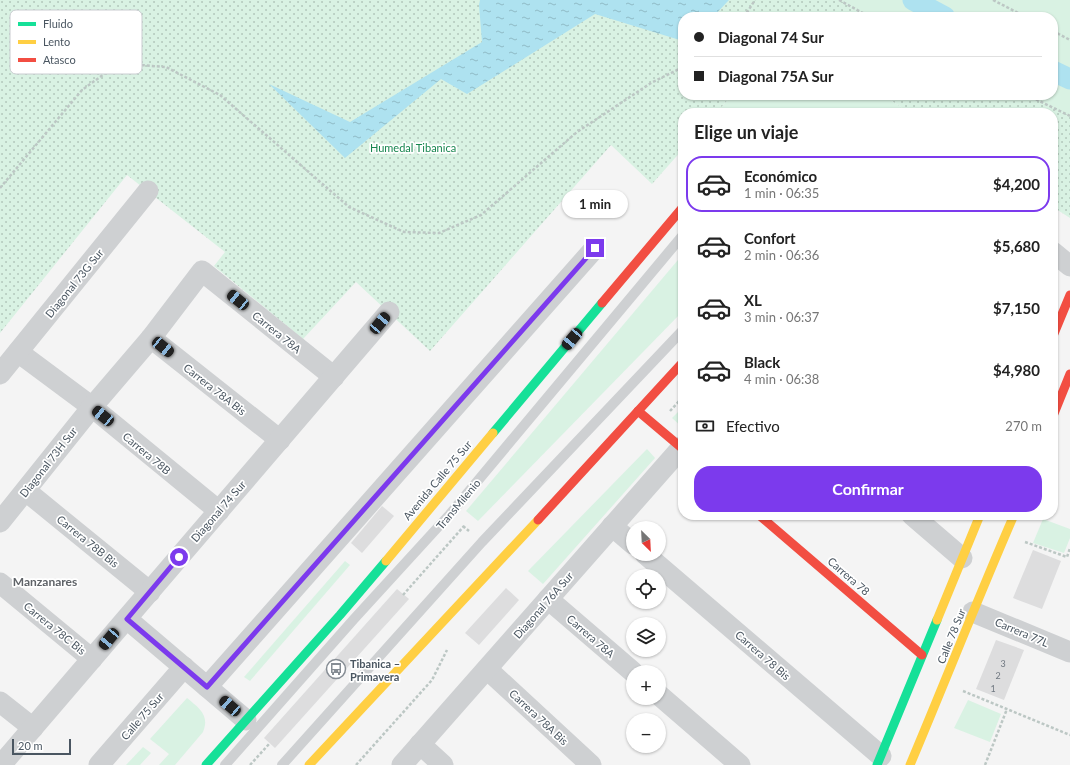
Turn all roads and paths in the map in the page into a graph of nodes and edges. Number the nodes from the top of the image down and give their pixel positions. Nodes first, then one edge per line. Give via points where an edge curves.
1 (755, 0) edge
2 (838, 0) edge
3 (993, 0) edge
4 (747, 12) edge
5 (861, 12) edge
6 (1016, 12) edge
7 (1058, 34) edge
8 (1070, 40) edge
9 (142, 65) edge
10 (678, 70) edge
11 (104, 74) edge
12 (1037, 100) edge
13 (1054, 108) edge
14 (1058, 110) edge
15 (1070, 116) edge
16 (0, 188) edge
17 (148, 191) dead end
18 (678, 213) edge
19 (678, 241) edge
20 (595, 248) dead end
21 (1058, 256) edge
22 (1070, 266) edge
23 (202, 271) joint
24 (1070, 295) edge
25 (389, 312) dead end
26 (1058, 324) edge
27 (678, 335) edge
28 (151, 338) junction
29 (18, 352) junction
30 (678, 367) edge
31 (0, 374) edge
32 (1070, 374) edge
33 (334, 377) junction
34 (678, 402) edge
35 (1058, 404) edge
36 (92, 407) junction
37 (638, 411) junction
38 (655, 426) junction
39 (280, 440) junction
40 (678, 445) edge
41 (678, 452) edge
42 (26, 491) junction
43 (218, 511) junction
44 (766, 520) edge
45 (918, 520) edge
46 (978, 520) edge
47 (1012, 520) edge
48 (0, 522) edge
49 (460, 524) dead end
50 (464, 526) junction
51 (612, 526) junction
52 (469, 531) dead end
53 (1006, 535) junction
54 (626, 538) edge
55 (1070, 548) edge
56 (962, 558) junction
57 (653, 561) edge
58 (0, 583) edge
59 (150, 592) junction
60 (403, 594) dead end
61 (548, 599) junction
62 (973, 612) junction
63 (127, 619) junction
64 (448, 648) dead end
65 (1070, 652) edge
66 (922, 655) junction
67 (92, 659) junction
68 (626, 666) edge
69 (184, 667) junction
70 (487, 668) junction
71 (945, 683) junction
72 (207, 687) junction
73 (666, 701) edge
74 (0, 702) edge
75 (1007, 709) junction
76 (246, 720) junction
77 (33, 728) junction
78 (1070, 735) edge
79 (270, 743) dead end
80 (420, 744) junction
81 (879, 760) edge
82 (1, 765) edge
83 (99, 765) edge
84 (206, 765) edge
85 (225, 765) edge
86 (250, 765) edge
87 (282, 765) edge
88 (309, 765) edge
89 (356, 765) edge
90 (402, 765) edge
91 (443, 765) edge
92 (592, 765) edge
93 (740, 765) edge
94 (910, 765) edge
95 (985, 765) edge

1 - 4 path
2 - 5 path
3 - 6 path
7 - 8 path
9 - 10 path via 166,67 220,95 349,207 404,232 439,233 481,215 577,132 651,83
11 - 16 path via 82,90
12 - 13 path
14 - 15 path
17 - 29 street, Diagonal 73G Sur
18 - 76 main road, Avenida Calle 75 Sur via 340,615
19 - 85 lane, TransMilenio via 450,514
20 - 72 street
21 - 22 street
23 - 28 street, Diagonal 73H Sur
23 - 33 street, Carrera 78A
24 - 26 main road
25 - 33 street, Diagonal 74 Sur
27 - 87 lane via 482,542
28 - 36 street, Diagonal 73H Sur
28 - 39 street, Carrera 78A Bis
29 - 31 street, Diagonal 73G Sur
29 - 36 street, Carrera 78B
30 - 37 main road
32 - 35 main road
33 - 39 street, Diagonal 74 Sur
34 - 38 path
36 - 42 street, Diagonal 73H Sur
36 - 43 street, Carrera 78B
37 - 38 main road
37 - 88 main road
38 - 40 main road
39 - 43 street, Diagonal 74 Sur
41 - 51 street, Diagonal 76A Sur
42 - 48 street, Diagonal 73H Sur
42 - 59 street, Carrera 78B Bis
43 - 59 street, Diagonal 74 Sur
44 - 66 main road, Carrera 78
45 - 56 street
46 - 56 main road, Calle 78 Sur
47 - 53 main road, Calle 78 Sur
49 - 50 path
50 - 52 path
50 - 60 path
51 - 54 street
51 - 61 street, Diagonal 76A Sur
53 - 55 path via 1067,557
53 - 62 main road, Calle 78 Sur
56 - 66 main road, Calle 78 Sur
57 - 81 street, Carrera 78 Bis
58 - 67 street, Carrera 78C Bis
59 - 63 street, Diagonal 74 Sur
61 - 68 street, Carrera 78A
61 - 70 street, Diagonal 76A Sur
62 - 65 street, Carrera 77L
62 - 71 main road, Calle 78 Sur
63 - 67 street, Diagonal 74 Sur
63 - 69 street
64 - 89 path via 432,680
66 - 81 main road, Calle 78 Sur
67 - 77 street, Diagonal 74 Sur
69 - 72 street
69 - 83 street, Calle 75 Sur
70 - 80 street, Diagonal 76A Sur
70 - 92 street, Carrera 78A Bis
71 - 75 path
71 - 94 main road, Calle 78 Sur
72 - 76 street
73 - 93 street
74 - 77 street
75 - 78 path
75 - 95 path
76 - 84 main road, Avenida Calle 75 Sur
77 - 82 street, Diagonal 74 Sur
79 - 86 path
80 - 90 street, Diagonal 76A Sur
80 - 91 street

